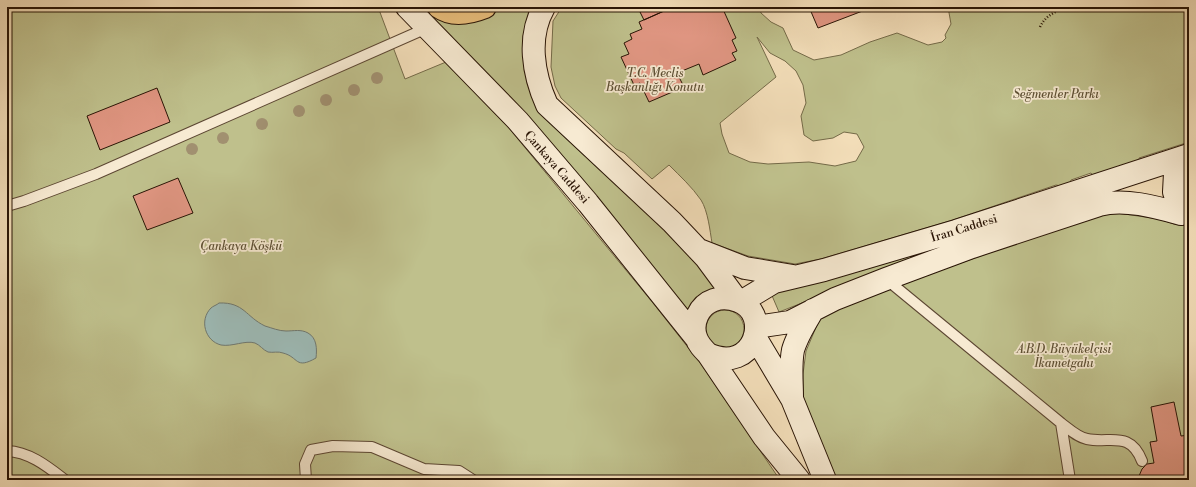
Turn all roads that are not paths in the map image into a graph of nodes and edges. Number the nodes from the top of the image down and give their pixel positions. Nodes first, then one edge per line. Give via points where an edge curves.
1 (407, 7) edge
2 (439, 7) edge
3 (485, 7) edge
4 (544, 7) edge
5 (428, 28) junction
6 (1189, 155) edge
7 (7, 206) edge
8 (698, 250) junction
9 (796, 276) junction
10 (886, 279) junction
11 (739, 301) junction
12 (813, 310) junction
13 (755, 332) junction
14 (702, 346) junction
15 (792, 399) junction
16 (1061, 423) junction
17 (7, 451) edge
18 (1142, 461) dead end
19 (65, 480) edge
20 (306, 480) edge
21 (473, 480) edge
22 (799, 480) edge
23 (825, 480) edge
24 (1070, 480) edge

1 - 5 main road, Çankaya Caddesi
2 - 3 main road via 454,13
4 - 8 main road via 533,42 538,83 547,105 672,222
5 - 7 lane via 96,174
5 - 14 main road, Çankaya Caddesi via 518,121 588,203
6 - 9 main road, İran Caddesi via 956,231
6 - 10 main road, İran Caddesi via 1175,173 1174,192 1181,214 1146,206 1108,202 972,247
8 - 9 main road via 745,268
8 - 11 main road
9 - 11 main road, İran Caddesi via 774,282
10 - 12 main road, İran Caddesi via 834,298
10 - 16 lane
11 - 13 main road via 754,317
11 - 14 main road via 721,298 711,301 702,308 694,327
12 - 13 main road, İran Caddesi via 790,322
12 - 15 main road via 794,350
13 - 14 main road via 751,345 736,357 722,359
13 - 15 main road
14 - 22 main road, Çankaya Caddesi via 764,437
15 - 23 main road
16 - 18 lane via 1085,439 1123,440 1133,447
16 - 24 lane
17 - 19 lane via 40,461
20 - 21 lane via 305,464 311,450 333,446 372,447 424,469 459,471

